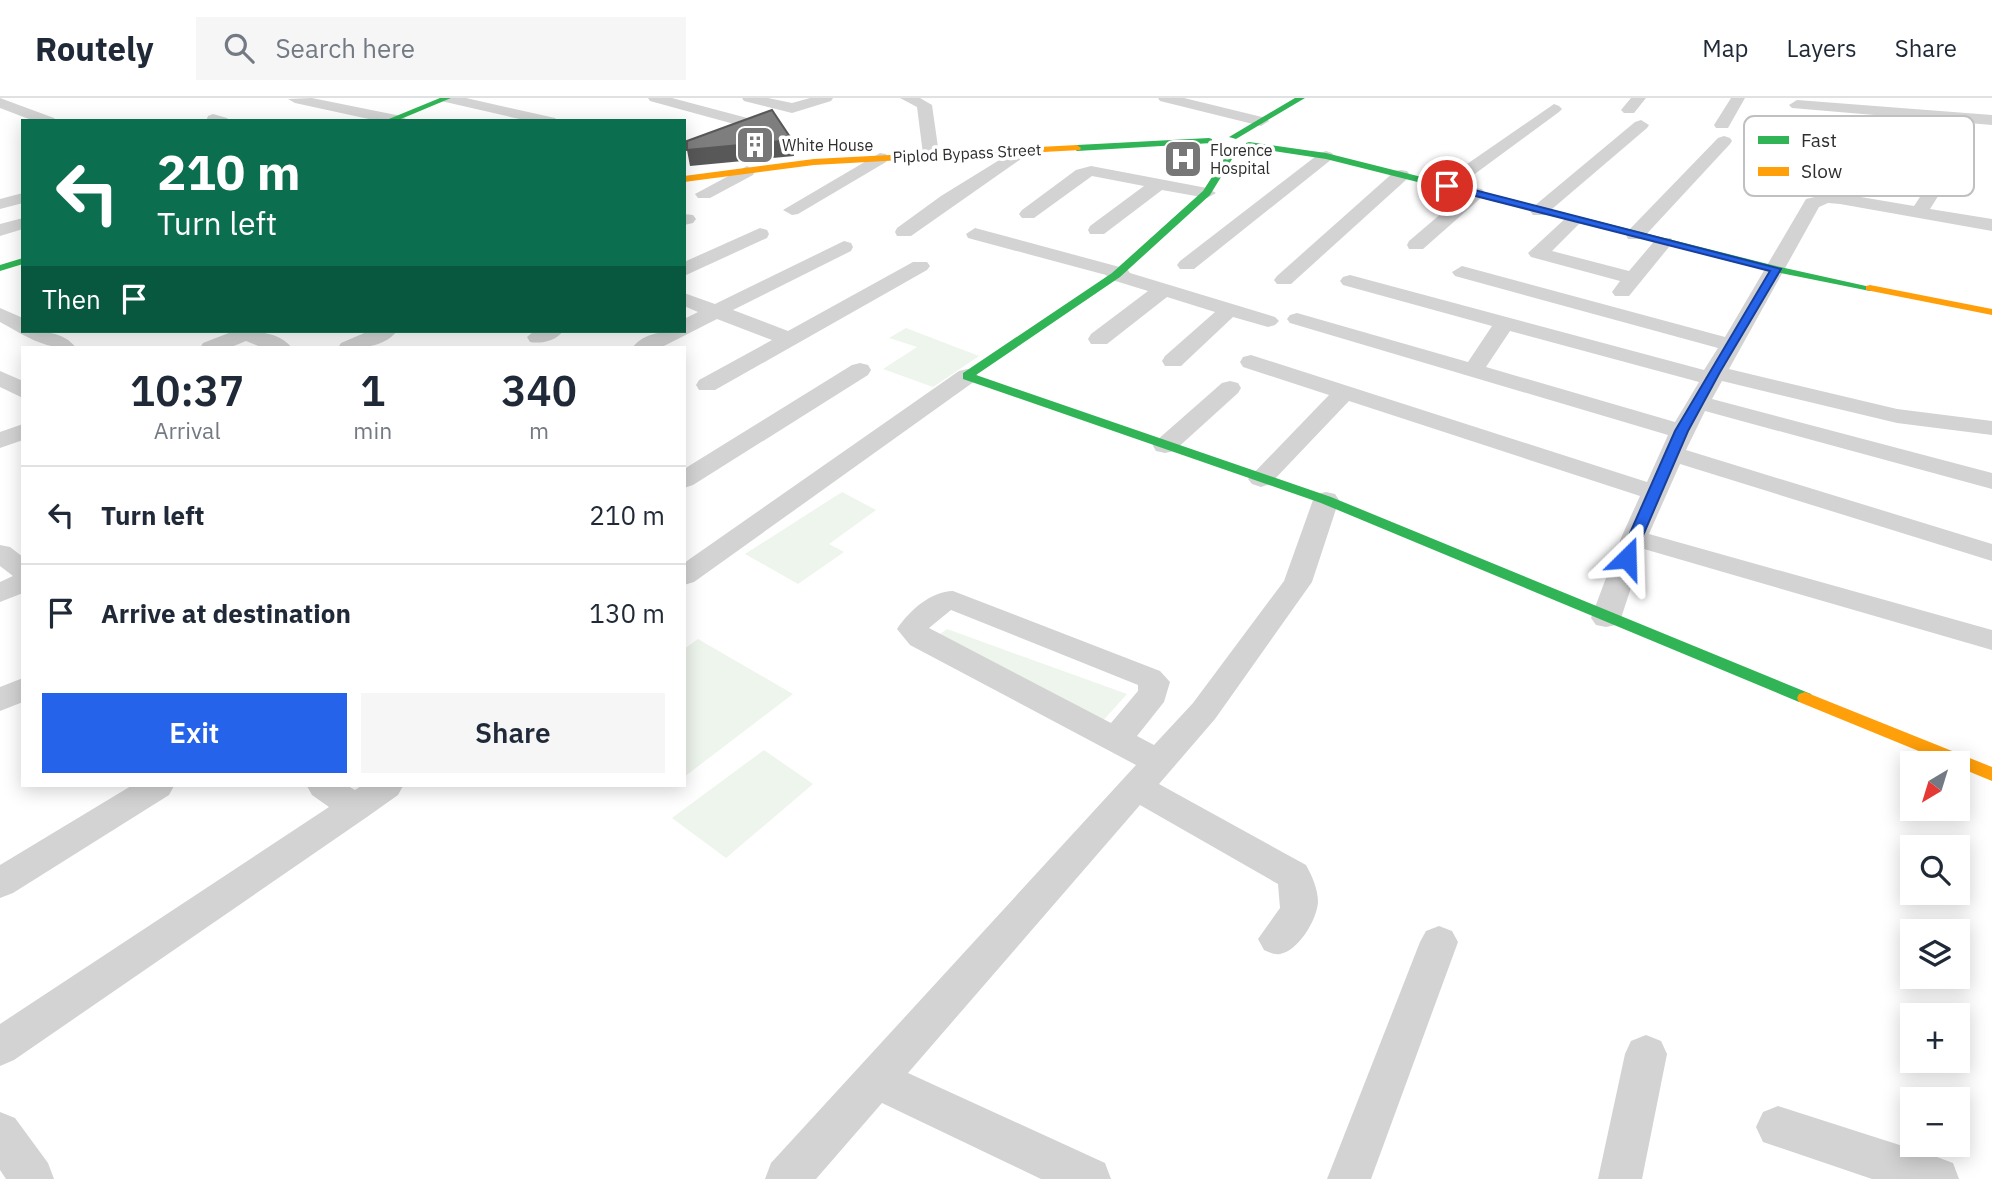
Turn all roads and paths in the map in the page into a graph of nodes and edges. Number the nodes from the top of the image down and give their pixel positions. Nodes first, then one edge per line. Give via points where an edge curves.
1 (446, 98) edge
2 (655, 98) edge
3 (749, 98) edge
4 (826, 98) edge
5 (907, 98) edge
6 (1301, 98) edge
7 (1738, 98) edge
8 (295, 99) edge
9 (1174, 99) edge
10 (0, 103) edge
11 (1797, 105) dead end
12 (1978, 106) dead end
13 (1554, 109) dead end
14 (1940, 116) edge
15 (44, 119) edge
16 (389, 119) edge
17 (396, 119) edge
18 (541, 119) edge
19 (1974, 119) edge
20 (1992, 120) edge
21 (1261, 121) junction
22 (745, 122) edge
23 (1641, 125) dead end
24 (1233, 144) junction
25 (1022, 151) junction
26 (931, 154) junction
27 (1326, 156) junction
28 (880, 158) junction
29 (747, 171) junction
30 (1401, 175) junction
31 (686, 179) edge
32 (1160, 183) junction
33 (1447, 186) junction
34 (1476, 193) junction
35 (704, 194) dead end
36 (1207, 194) junction
37 (1840, 196) edge
38 (1929, 196) edge
39 (21, 199) edge
40 (1840, 199) junction
41 (0, 204) edge
42 (792, 210) dead end
43 (1539, 211) junction
44 (1919, 212) junction
45 (1028, 214) dead end
46 (1574, 220) junction
47 (21, 224) edge
48 (1992, 225) edge
49 (0, 230) edge
50 (1097, 230) dead end
51 (904, 232) dead end
52 (760, 234) dead end
53 (975, 234) dead end
54 (1635, 235) junction
55 (1664, 242) junction
56 (1416, 245) dead end
57 (845, 247) dead end
58 (21, 262) edge
59 (1187, 265) dead end
60 (1, 267) edge
61 (920, 267) dead end
62 (686, 269) edge
63 (1776, 269) junction
64 (1462, 272) dead end
65 (1118, 274) junction
66 (1284, 280) dead end
67 (1350, 281) dead end
68 (1164, 289) junction
69 (686, 300) edge
70 (1230, 309) junction
71 (716, 311) junction
72 (1992, 312) edge
73 (0, 314) edge
74 (1297, 319) dead end
75 (1268, 321) dead end
76 (1504, 324) junction
77 (21, 325) edge
78 (686, 326) edge
79 (36, 333) edge
80 (247, 333) edge
81 (251, 333) edge
82 (382, 333) edge
83 (674, 333) edge
84 (789, 339) junction
85 (1099, 339) dead end
86 (1731, 345) junction
87 (61, 346) edge
88 (216, 346) edge
89 (277, 346) edge
90 (353, 346) edge
91 (647, 346) edge
92 (1173, 361) dead end
93 (1251, 362) dead end
94 (860, 370) dead end
95 (1473, 370) junction
96 (1712, 375) junction
97 (967, 376) junction
98 (0, 378) edge
99 (707, 385) dead end
100 (1230, 388) dead end
101 (21, 390) edge
102 (1345, 392) junction
103 (1698, 401) junction
104 (1992, 428) edge
105 (21, 431) edge
106 (0, 441) edge
107 (1677, 443) junction
108 (1165, 446) junction
109 (1261, 478) junction
110 (686, 479) edge
111 (1992, 481) edge
112 (1656, 494) junction
113 (1326, 500) junction
114 (1634, 538) junction
115 (0, 553) edge
116 (1992, 553) edge
117 (21, 569) edge
118 (686, 575) edge
119 (21, 583) edge
120 (0, 593) edge
121 (1605, 618) junction
122 (1992, 640) edge
123 (21, 690) edge
124 (0, 700) edge
125 (1116, 740) junction
126 (1992, 774) edge
127 (1147, 775) junction
128 (154, 787) edge
129 (325, 787) edge
130 (385, 787) edge
131 (355, 807) junction
132 (0, 883) edge
133 (1277, 939) dead end
134 (1439, 942) dead end
135 (0, 1047) edge
136 (1646, 1054) dead end
137 (876, 1079) junction
138 (1778, 1127) dead end
139 (0, 1133) edge
140 (32, 1179) edge
141 (788, 1179) edge
142 (1089, 1179) edge
143 (1349, 1179) edge
144 (1620, 1179) edge
145 (1937, 1179) edge

1 - 17 street
1 - 18 street
2 - 22 street
3 - 4 street via 792,108
5 - 26 street via 924,105
6 - 21 street
7 - 54 street via 1723,133
8 - 16 street
9 - 21 street
10 - 15 street
11 - 14 street
12 - 20 street
13 - 33 street
19 - 20 street
21 - 24 street
23 - 43 street
24 - 25 street, Piplod Bypass Street via 1214,148 1209,141
24 - 27 street via 1244,140 1249,145
24 - 36 street
25 - 26 street, Piplod Bypass Street
25 - 51 street
26 - 28 street, Piplod Bypass Street
27 - 30 street
27 - 59 street
28 - 29 street, Piplod Bypass Street
28 - 42 street
29 - 31 street, Piplod Bypass Street
29 - 35 street
30 - 33 street
30 - 66 street
32 - 36 street
32 - 45 street via 1091,171
32 - 50 street
33 - 34 street
34 - 43 street
34 - 56 street
36 - 65 street
37 - 40 street
38 - 44 street
39 - 41 street
40 - 44 street
40 - 63 street via 1812,202
43 - 46 street
44 - 48 street
46 - 54 street
46 - 55 street via 1531,260 1628,285
47 - 49 street
52 - 62 street
53 - 65 street
54 - 55 street
55 - 63 street
57 - 71 street
58 - 60 street
61 - 84 street
63 - 72 street
63 - 86 street
64 - 86 street
65 - 68 street
65 - 97 street
67 - 76 street
68 - 70 street
68 - 85 street
69 - 71 street
70 - 75 street
70 - 92 street
71 - 78 street
71 - 84 street
73 - 77 street
74 - 95 street
76 - 95 street
76 - 96 street
79 - 87 street
80 - 88 street
81 - 89 street
82 - 90 street
83 - 91 street
84 - 99 street
86 - 96 street
93 - 102 street
94 - 110 street
95 - 107 street
96 - 103 street
96 - 104 street via 1896,416
97 - 108 street
97 - 118 street
98 - 101 street
100 - 108 street
102 - 109 street
102 - 112 street
103 - 107 street
103 - 111 street
105 - 106 street
107 - 112 street
107 - 116 street
108 - 109 street
109 - 113 street
112 - 114 street
113 - 121 street
113 - 127 street via 1298,582 1204,711
114 - 121 street
114 - 122 street
115 - 117 street
119 - 120 street
121 - 126 street
123 - 124 street
125 - 125 street via 921,638 912,629 945,600 953,600 1149,678 1155,682 1153,694
125 - 127 street
127 - 133 street via 1293,875 1302,900 1295,918
127 - 137 street
128 - 132 street
129 - 131 street
130 - 131 street
131 - 135 street
134 - 143 street
136 - 144 street
137 - 141 street
137 - 142 street
138 - 145 street
139 - 140 street

